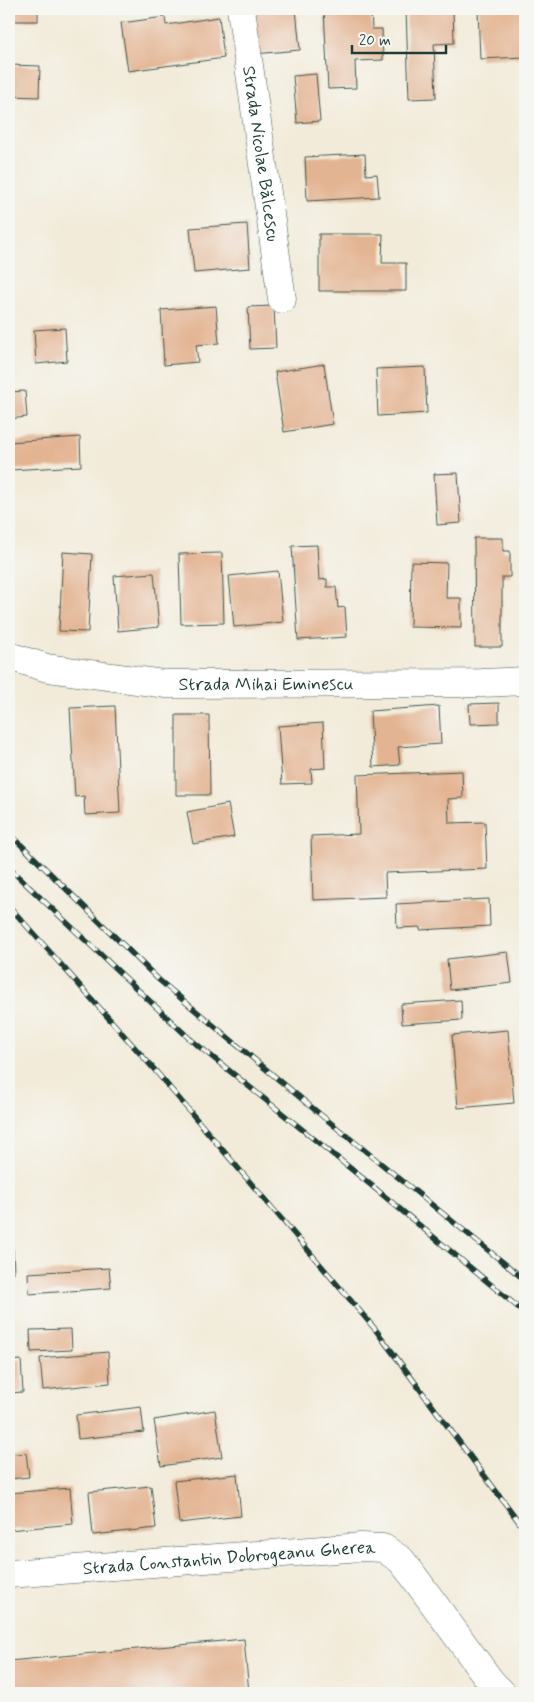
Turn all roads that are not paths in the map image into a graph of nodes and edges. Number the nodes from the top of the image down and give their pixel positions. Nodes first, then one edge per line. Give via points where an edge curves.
1 (240, 9) edge
2 (282, 299) dead end
3 (9, 656) edge
4 (525, 681) edge
5 (9, 1574) edge
6 (502, 1693) edge

1 - 2 street, Strada Nicolae Bălcescu
3 - 4 street, Strada Mihai Eminescu via 47,668 165,684
5 - 6 street, Strada Constantin Dobrogeanu Gherea via 361,1547 383,1548 401,1560

